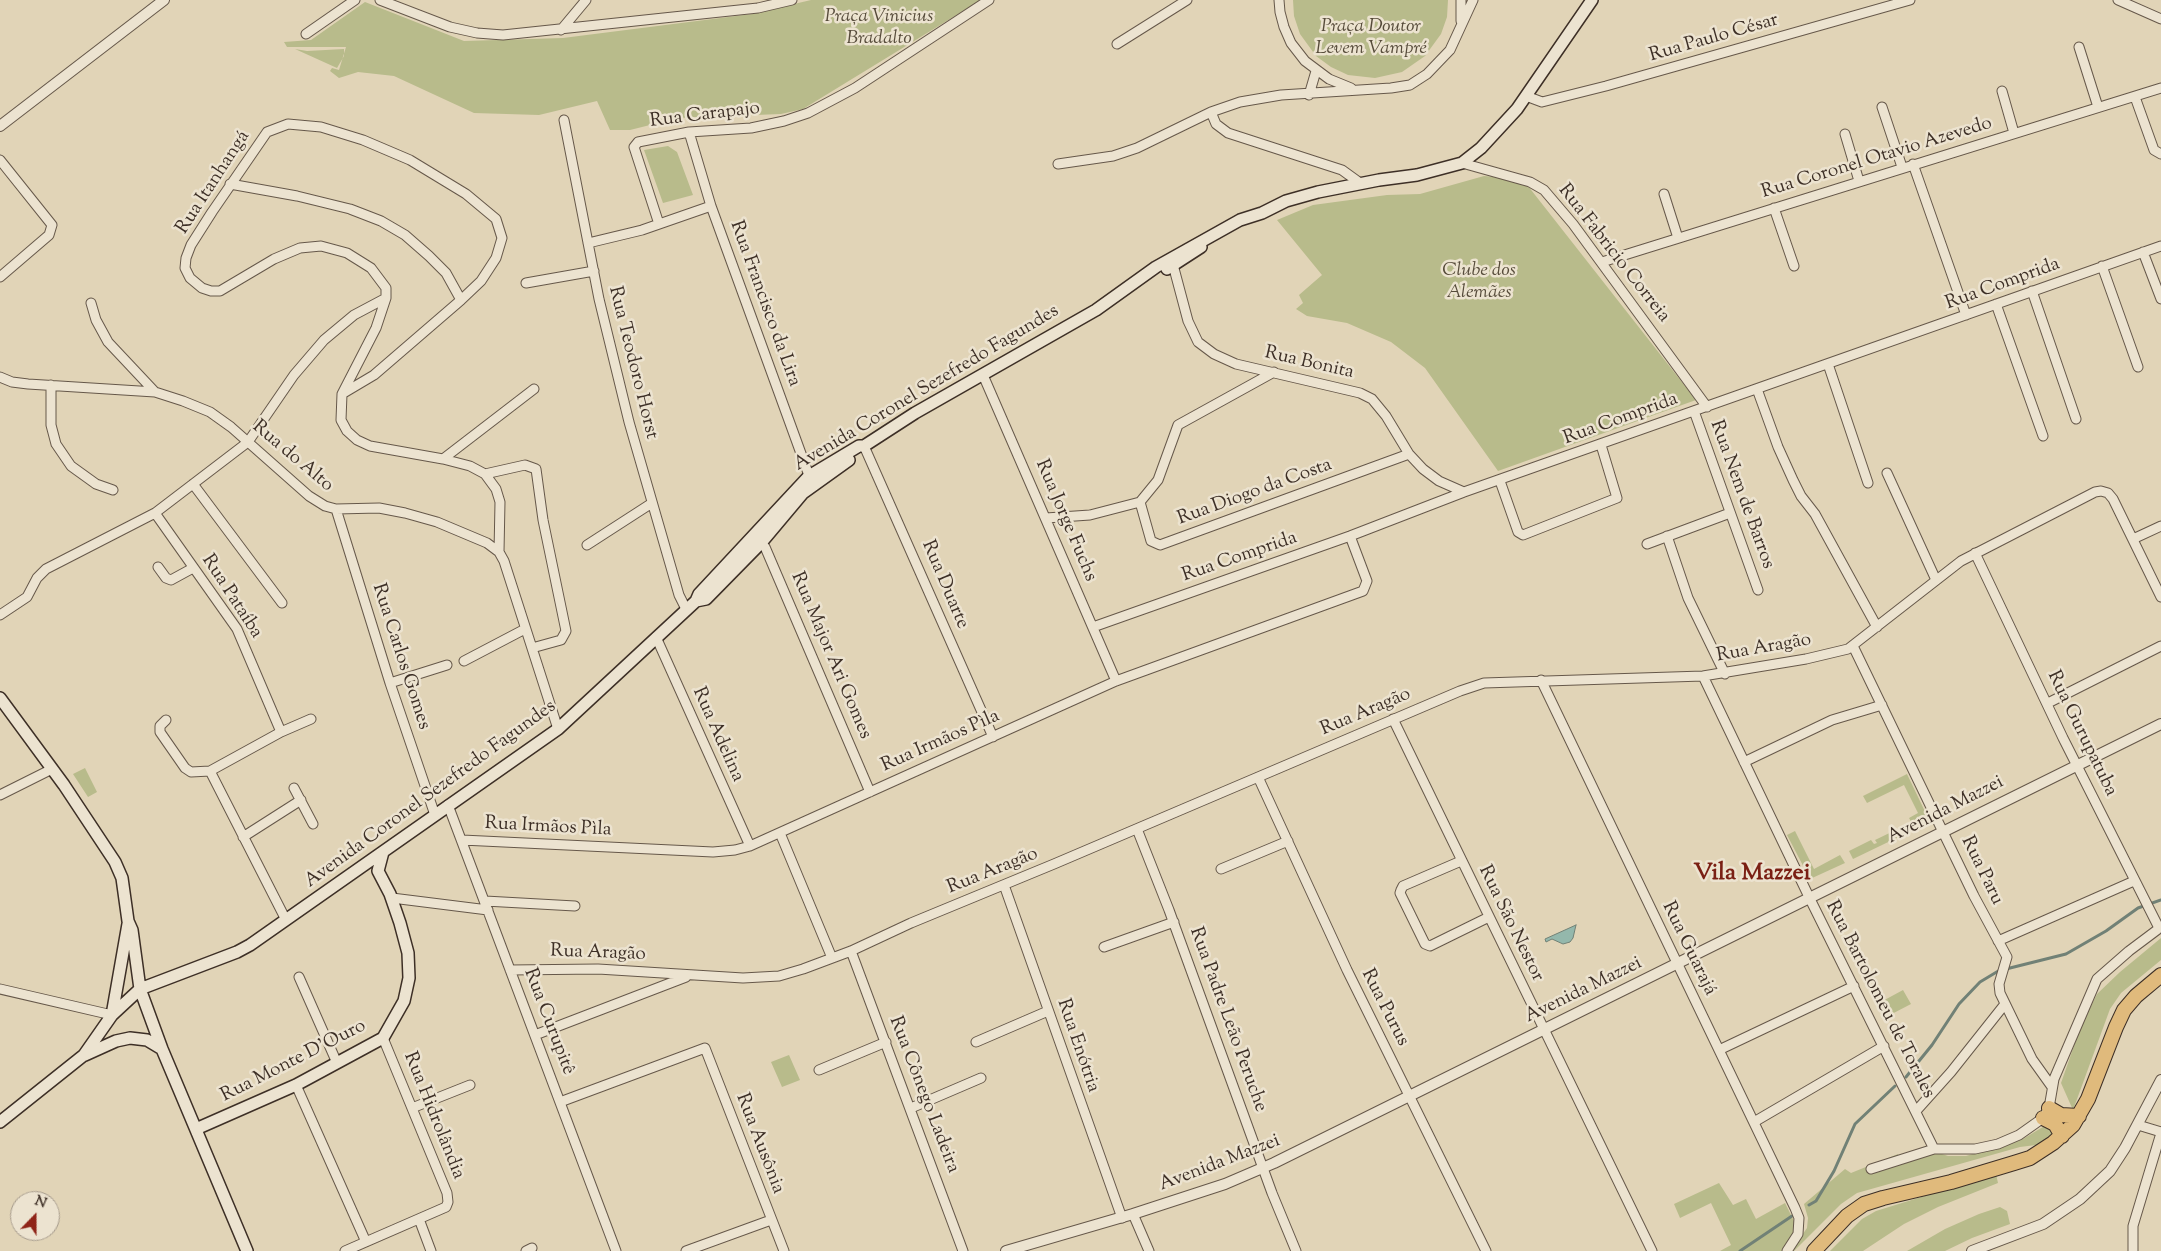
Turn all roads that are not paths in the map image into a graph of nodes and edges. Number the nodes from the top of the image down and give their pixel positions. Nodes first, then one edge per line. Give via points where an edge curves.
1 (164, 0) edge
2 (354, 0) edge
3 (380, 0) edge
4 (586, 0) edge
5 (792, 0) edge
6 (989, 0) edge
7 (1187, 0) edge
8 (1280, 0) edge
9 (1461, 0) edge
10 (1473, 0) edge
11 (1592, 0) edge
12 (1910, 0) edge
13 (2118, 0) edge
14 (2161, 19) edge
15 (1460, 26) junction
16 (561, 30) junction
17 (306, 34) dead end
18 (1117, 44) dead end
19 (2079, 47) dead end
20 (1316, 71) junction
21 (2161, 88) edge
22 (1357, 90) junction
23 (2002, 91) dead end
24 (1309, 95) junction
25 (1526, 96) junction
26 (2135, 98) junction
27 (1882, 107) dead end
28 (2098, 107) junction
29 (1211, 112) junction
30 (564, 120) dead end
31 (0, 126) edge
32 (689, 132) junction
33 (2014, 133) junction
34 (1845, 134) dead end
35 (2161, 154) edge
36 (0, 160) edge
37 (1462, 163) junction
38 (1058, 164) dead end
39 (1913, 164) junction
40 (1902, 167) junction
41 (1859, 181) junction
42 (1360, 183) junction
43 (230, 184) junction
44 (1664, 194) dead end
45 (711, 206) junction
46 (1774, 208) junction
47 (659, 224) junction
48 (1678, 238) junction
49 (588, 243) junction
50 (2161, 246) edge
51 (2143, 252) junction
52 (1173, 262) junction
53 (1602, 262) junction
54 (1794, 266) dead end
55 (2102, 266) junction
56 (594, 271) junction
57 (0, 277) edge
58 (526, 283) dead end
59 (2032, 291) junction
60 (386, 298) junction
61 (461, 300) junction
62 (2161, 300) edge
63 (91, 303) dead end
64 (1996, 304) junction
65 (1966, 315) junction
66 (1828, 364) junction
67 (2138, 367) dead end
68 (1274, 372) junction
69 (983, 375) junction
70 (0, 377) edge
71 (51, 386) junction
72 (534, 389) dead end
73 (1757, 389) junction
74 (154, 392) junction
75 (342, 394) junction
76 (1707, 407) junction
77 (1694, 412) junction
78 (2076, 419) dead end
79 (2043, 436) dead end
80 (248, 442) junction
81 (1601, 445) junction
82 (864, 446) junction
83 (1409, 454) junction
84 (443, 459) junction
85 (1887, 473) dead end
86 (485, 474) junction
87 (1500, 480) junction
88 (811, 481) junction
89 (1868, 483) dead end
90 (193, 484) junction
91 (112, 490) dead end
92 (1464, 492) junction
93 (1140, 502) junction
94 (652, 503) junction
95 (336, 509) junction
96 (154, 513) junction
97 (1730, 513) junction
98 (1046, 518) junction
99 (2161, 526) edge
100 (1350, 536) junction
101 (1667, 536) junction
102 (2133, 539) junction
103 (758, 540) junction
104 (1647, 544) dead end
105 (587, 545) dead end
106 (499, 552) junction
107 (1975, 552) junction
108 (158, 567) dead end
109 (193, 568) junction
110 (1936, 580) junction
111 (1758, 590) dead end
112 (2161, 597) edge
113 (282, 603) dead end
114 (686, 609) junction
115 (0, 614) edge
116 (1093, 627) junction
117 (1877, 627) junction
118 (525, 629) junction
119 (656, 637) junction
120 (1853, 646) junction
121 (2161, 646) edge
122 (532, 648) junction
123 (464, 661) dead end
124 (447, 665) dead end
125 (1724, 674) junction
126 (1703, 676) junction
127 (1541, 680) junction
128 (1116, 681) junction
129 (390, 683) junction
130 (0, 698) edge
131 (2048, 703) junction
132 (1882, 705) junction
133 (311, 719) dead end
134 (1393, 719) junction
135 (166, 720) dead end
136 (2161, 724) edge
137 (558, 729) junction
138 (281, 732) junction
139 (992, 737) junction
140 (1744, 762) junction
141 (2077, 765) junction
142 (52, 769) junction
143 (210, 771) junction
144 (1258, 776) junction
145 (294, 788) dead end
146 (870, 792) junction
147 (0, 795) edge
148 (301, 800) junction
149 (448, 805) junction
150 (434, 815) junction
151 (313, 824) dead end
152 (1137, 829) junction
153 (780, 832) junction
154 (1944, 832) junction
155 (242, 837) junction
156 (462, 840) junction
157 (1288, 841) junction
158 (750, 846) junction
159 (383, 852) junction
160 (1461, 861) junction
161 (362, 866) junction
162 (1222, 868) dead end
163 (378, 871) junction
164 (2134, 882) junction
165 (1004, 885) junction
166 (392, 898) junction
167 (1810, 899) junction
168 (486, 905) junction
169 (575, 906) dead end
170 (1489, 917) junction
171 (286, 920) junction
172 (128, 921) junction
173 (1174, 922) junction
174 (2160, 928) edge
175 (1998, 941) junction
176 (1104, 947) dead end
177 (851, 951) junction
178 (832, 958) junction
179 (1678, 965) junction
180 (510, 970) junction
181 (2161, 975) edge
182 (689, 976) junction
183 (299, 977) dead end
184 (1854, 986) junction
185 (0, 988) edge
186 (140, 989) junction
187 (2005, 1004) junction
188 (1048, 1011) junction
189 (112, 1015) junction
190 (1544, 1030) junction
191 (535, 1035) junction
192 (383, 1038) junction
193 (886, 1042) junction
194 (976, 1042) dead end
195 (1884, 1046) junction
196 (162, 1049) junction
197 (1719, 1050) junction
198 (84, 1056) junction
199 (337, 1063) junction
200 (819, 1070) dead end
201 (980, 1078) dead end
202 (2161, 1080) edge
203 (296, 1085) junction
204 (470, 1085) dead end
205 (2052, 1087) junction
206 (1411, 1096) junction
207 (560, 1102) junction
208 (412, 1108) junction
209 (911, 1108) junction
210 (1916, 1111) junction
211 (2046, 1113) junction
212 (2079, 1116) junction
213 (0, 1122) edge
214 (1754, 1122) junction
215 (2138, 1125) junction
216 (196, 1129) junction
217 (2161, 1132) edge
218 (2062, 1136) junction
219 (1934, 1149) junction
220 (1263, 1168) junction
221 (1871, 1169) dead end
222 (1133, 1214) junction
223 (1122, 1218) junction
224 (419, 1219) junction
225 (771, 1220) junction
226 (366, 1242) junction
227 (246, 1251) edge
228 (345, 1251) edge
229 (431, 1251) edge
230 (616, 1251) edge
231 (686, 1251) edge
232 (784, 1251) edge
233 (963, 1251) edge
234 (1006, 1251) edge
235 (1149, 1251) edge
236 (1296, 1251) edge
237 (1486, 1251) edge
238 (1652, 1251) edge
239 (1787, 1251) edge
240 (1814, 1251) edge
241 (1972, 1251) edge
242 (2133, 1251) edge

1 - 31 street
2 - 17 street
3 - 16 street via 418,16 477,33 502,35
4 - 16 street
5 - 16 street via 758,8
6 - 32 street, Rua Carapajo via 855,88 808,113 751,128
7 - 18 street
8 - 20 street via 1280,12 1291,43
9 - 15 street
10 - 15 street
11 - 25 main road
12 - 25 street, Rua Paulo César via 1542,102
13 - 14 street
15 - 22 street via 1450,50 1439,63 1410,84
19 - 28 street
20 - 22 street
20 - 24 street
21 - 26 street, Rua Coronel Otavio Azevedo
22 - 24 street
23 - 33 street
24 - 29 street via 1256,98
25 - 37 main road via 1507,122
26 - 28 street, Rua Coronel Otavio Azevedo
26 - 35 street via 2154,150
27 - 40 street
28 - 33 street, Rua Coronel Otavio Azevedo
29 - 38 street via 1137,148 1113,156
29 - 42 street via 1216,124 1228,133 1342,170
30 - 49 street, Rua Teodoro Horst
32 - 45 street, Rua Francisco da Lira
32 - 47 street, Rua Carapajo via 641,140 634,147
33 - 39 street, Rua Coronel Otavio Azevedo
34 - 41 street
36 - 57 street via 52,225 49,235
37 - 42 main road via 1417,176
37 - 53 street, Rua Fabricio Correia via 1530,182 1544,190
39 - 40 street, Rua Coronel Otavio Azevedo
39 - 65 street
40 - 41 street, Rua Coronel Otavio Azevedo
41 - 46 street, Rua Coronel Otavio Azevedo
42 - 52 main road, Avenida Coronel Sezefredo Fagundes via 1286,201 1240,220
43 - 60 street, Rua Itanhangá via 186,258 185,268 190,278 202,288 220,290 300,248 321,246 347,253 371,268 386,288
43 - 61 street via 297,196 350,209 381,221 405,235 429,256 446,273
43 - 61 street, Rua Itanhangá via 267,132 288,124 321,127 410,160 466,194 496,219 500,227 502,238 496,258
44 - 48 street
45 - 47 street
45 - 88 street, Rua Francisco da Lira
46 - 48 street, Rua Coronel Otavio Azevedo
46 - 54 street
47 - 49 street
48 - 53 street, Rua Coronel Otavio Azevedo
49 - 56 street, Rua Teodoro Horst
50 - 51 street, Rua Comprida
51 - 55 street, Rua Comprida
51 - 62 street
52 - 68 street, Rua Bonita via 1188,321 1198,342 1236,364
52 - 69 main road, Avenida Coronel Sezefredo Fagundes
53 - 76 street, Rua Fabricio Correia
55 - 59 street, Rua Comprida
55 - 67 street
56 - 58 street
56 - 94 street, Rua Teodoro Horst via 629,422
59 - 64 street, Rua Comprida
59 - 78 street
60 - 75 street via 376,328
60 - 80 street via 354,315 324,340 294,376
61 - 75 street, Rua Itanhangá via 374,375
63 - 74 street via 108,342
64 - 65 street, Rua Comprida
64 - 79 street
65 - 66 street, Rua Comprida
66 - 73 street, Rua Comprida
66 - 89 street
68 - 83 street, Rua Bonita via 1360,393 1372,399
68 - 93 street via 1178,425 1158,480
69 - 82 main road, Avenida Coronel Sezefredo Fagundes via 887,429
69 - 98 street, Rua Jorge Fuchs
70 - 71 street, Rua do Alto via 12,382
71 - 74 street, Rua do Alto
71 - 91 street via 51,425 56,444 71,466 96,484
72 - 84 street
73 - 76 street, Rua Comprida
73 - 117 street via 1801,496 1815,514
74 - 80 street, Rua do Alto via 210,412
75 - 84 street via 341,420 357,440 386,450
76 - 77 street, Rua Comprida
77 - 81 street, Rua Comprida
77 - 97 street, Rua Nem de Barros
80 - 90 street
80 - 95 street, Rua do Alto via 309,496
81 - 87 street, Rua Comprida
81 - 87 street via 1617,498 1523,535 1518,532
82 - 88 main road, Avenida Coronel Sezefredo Fagundes via 862,451
82 - 139 street, Rua Duarte
83 - 92 street, Rua Bonita via 1439,482
83 - 93 street, Rua Diogo da Costa via 1160,545 1151,541
84 - 86 street
85 - 110 street
86 - 106 street via 496,489 500,502
86 - 122 street via 525,465 536,469 566,631 561,640
87 - 92 street, Rua Comprida
88 - 103 main road, Avenida Coronel Sezefredo Fagundes
90 - 96 street
90 - 113 street
92 - 100 street, Rua Comprida
93 - 98 street via 1090,515
94 - 105 street
94 - 114 street, Rua Teodoro Horst via 678,595
95 - 106 street, Rua do Alto via 379,508 405,513 437,522 487,543
95 - 129 street, Rua Carlos Gomes
96 - 109 street, Rua Pataíba
96 - 115 street via 46,569 37,578 27,598
97 - 101 street
97 - 111 street, Rua Nem de Barros
98 - 116 street, Rua Jorge Fuchs
99 - 102 street
100 - 116 street, Rua Comprida
100 - 128 street, Rua Irmãos Pìla via 1367,581 1363,590
101 - 104 street
101 - 125 street via 1688,598
102 - 107 street, Rua Aragão via 2113,500 2101,491
102 - 112 street, Rua Aragão
103 - 114 main road, Avenida Coronel Sezefredo Fagundes via 706,599 696,601
103 - 146 street, Rua Major Ari Gomes via 765,547
106 - 118 street
107 - 110 street, Rua Aragão
107 - 131 street, Rua Gurupatuba
108 - 109 street via 171,580
109 - 138 street, Rua Pataíba via 237,630
110 - 117 street, Rua Aragão
114 - 119 main road, Avenida Coronel Sezefredo Fagundes
116 - 128 street, Rua Jorge Fuchs
117 - 120 street, Rua Aragão
118 - 122 street
118 - 123 street
119 - 137 main road, Avenida Coronel Sezefredo Fagundes
119 - 158 street, Rua Adelina
120 - 125 street, Rua Aragão via 1806,659
120 - 132 street, Rua Paru
121 - 131 street
122 - 137 street
124 - 129 street
125 - 126 street, Rua Aragão
126 - 127 street, Rua Aragão
126 - 140 street, Rua Bartolomeu de Torales
127 - 134 street, Rua Aragão via 1484,683
127 - 179 street, Rua Guarajá
128 - 139 street, Rua Irmãos Pìla
129 - 150 street, Rua Carlos Gomes
130 - 142 main road
131 - 141 street, Rua Gurupatuba
132 - 140 street via 1832,720
132 - 154 street, Rua Paru
133 - 138 street
134 - 144 street, Rua Aragão
134 - 160 street, Rua São Nestor
135 - 143 street via 160,726 160,732 185,768 191,772
136 - 141 street, Avenida Mazzei
137 - 149 main road, Avenida Coronel Sezefredo Fagundes
138 - 143 street
139 - 146 street, Rua Irmãos Pìla
140 - 167 street, Rua Bartolomeu de Torales
141 - 154 street, Avenida Mazzei
141 - 164 street, Rua Gurupatuba
142 - 147 street
142 - 172 main road via 115,862 122,878
143 - 155 street
144 - 152 street, Rua Aragão
144 - 157 street, Rua Purus
145 - 148 street
146 - 153 street, Rua Irmãos Pìla
148 - 151 street
148 - 155 street
149 - 150 main road, Avenida Coronel Sezefredo Fagundes
149 - 156 street, Rua Curupitê
150 - 159 main road, Avenida Coronel Sezefredo Fagundes
152 - 165 street, Rua Aragão
152 - 173 street, Rua Padre Leão Peruche
153 - 158 street, Rua Irmãos Pìla
153 - 178 street
154 - 167 street, Avenida Mazzei
154 - 175 street, Rua Paru
155 - 171 street
156 - 158 street, Rua Irmãos Pìla via 713,852
156 - 168 street, Rua Curupitê
157 - 162 street
157 - 206 street, Rua Purus via 1347,970
159 - 161 main road, Avenida Coronel Sezefredo Fagundes
159 - 163 main road
160 - 170 street, Rua São Nestor
160 - 170 street via 1401,890 1424,944 1430,946
161 - 163 main road
161 - 171 main road, Avenida Coronel Sezefredo Fagundes
163 - 166 main road, Rua Monte D'Ouro
164 - 174 street, Rua Gurupatuba
164 - 175 street
165 - 177 street, Rua Aragão
165 - 188 street, Rua Enótria
166 - 168 street
166 - 192 main road, Rua Monte D'Ouro via 408,953 409,978 404,1001
167 - 179 street, Avenida Mazzei
167 - 184 street, Rua Bartolomeu de Torales
168 - 169 street
168 - 180 street, Rua Curupitê
170 - 190 street, Rua São Nestor
171 - 186 main road, Avenida Coronel Sezefredo Fagundes via 237,952
172 - 186 main road
172 - 189 main road
173 - 176 street
173 - 220 street, Rua Padre Leão Peruche
174 - 205 street via 2097,979
175 - 187 street, Rua Paru via 2007,957 1999,988
177 - 178 street, Rua Aragão
177 - 193 street, Rua Cônego Ladeira
178 - 182 street, Rua Aragão via 779,976
179 - 190 street, Avenida Mazzei
179 - 197 street, Rua Guarajá
180 - 182 street, Rua Aragão via 598,969
180 - 191 street, Rua Curupitê
181 - 212 main road via 2124,1010
182 - 191 street
183 - 199 street
184 - 195 street, Rua Bartolomeu de Torales
184 - 197 street
185 - 189 street
186 - 189 main road, Avenida Coronel Sezefredo Fagundes
186 - 196 main road
187 - 205 street, Rua Paru via 2032,1059
187 - 210 street
188 - 194 street
188 - 223 street, Rua Enótria
189 - 198 main road
190 - 206 street, Avenida Mazzei
190 - 238 street, Rua São Nestor
191 - 207 street, Rua Curupitê
192 - 199 main road, Rua Monte D'Ouro
192 - 208 street, Rua Hidrolândia
193 - 200 street
193 - 209 street, Rua Cônego Ladeira
195 - 210 street, Rua Bartolomeu de Torales
195 - 214 street
196 - 198 main road via 147,1040 130,1038
196 - 216 main road
197 - 214 street, Rua Guarajá
198 - 213 main road
199 - 203 main road, Rua Monte D'Ouro
201 - 209 street
202 - 215 street
203 - 216 main road, Rua Monte D'Ouro
203 - 226 street
204 - 208 street
205 - 211 street
206 - 220 street, Avenida Mazzei
206 - 237 street, Rua Purus
207 - 225 street, Rua Ausônia via 705,1048
207 - 230 street, Rua Curupitê
208 - 224 street, Rua Hidrolândia via 448,1202 446,1207
209 - 233 street, Rua Cônego Ladeira
210 - 219 street, Rua Bartolomeu de Torales
211 - 212 main road
211 - 218 main road
211 - 219 street via 2019,1135 1998,1144 1975,1149
212 - 218 main road
214 - 239 street, Rua Guarajá via 1799,1218 1798,1234
215 - 217 street
215 - 241 street via 2110,1170 2080,1200 2043,1224
216 - 227 main road
217 - 242 street via 2133,1226
218 - 240 main road via 2044,1150 2014,1163 1864,1204 1847,1216
219 - 221 street
220 - 222 street, Avenida Mazzei
220 - 236 street, Rua Padre Leão Peruche
222 - 223 street, Avenida Mazzei
222 - 235 street
223 - 234 street, Avenida Mazzei
224 - 226 street
224 - 229 street
225 - 231 street
225 - 232 street, Rua Ausônia
226 - 228 street

